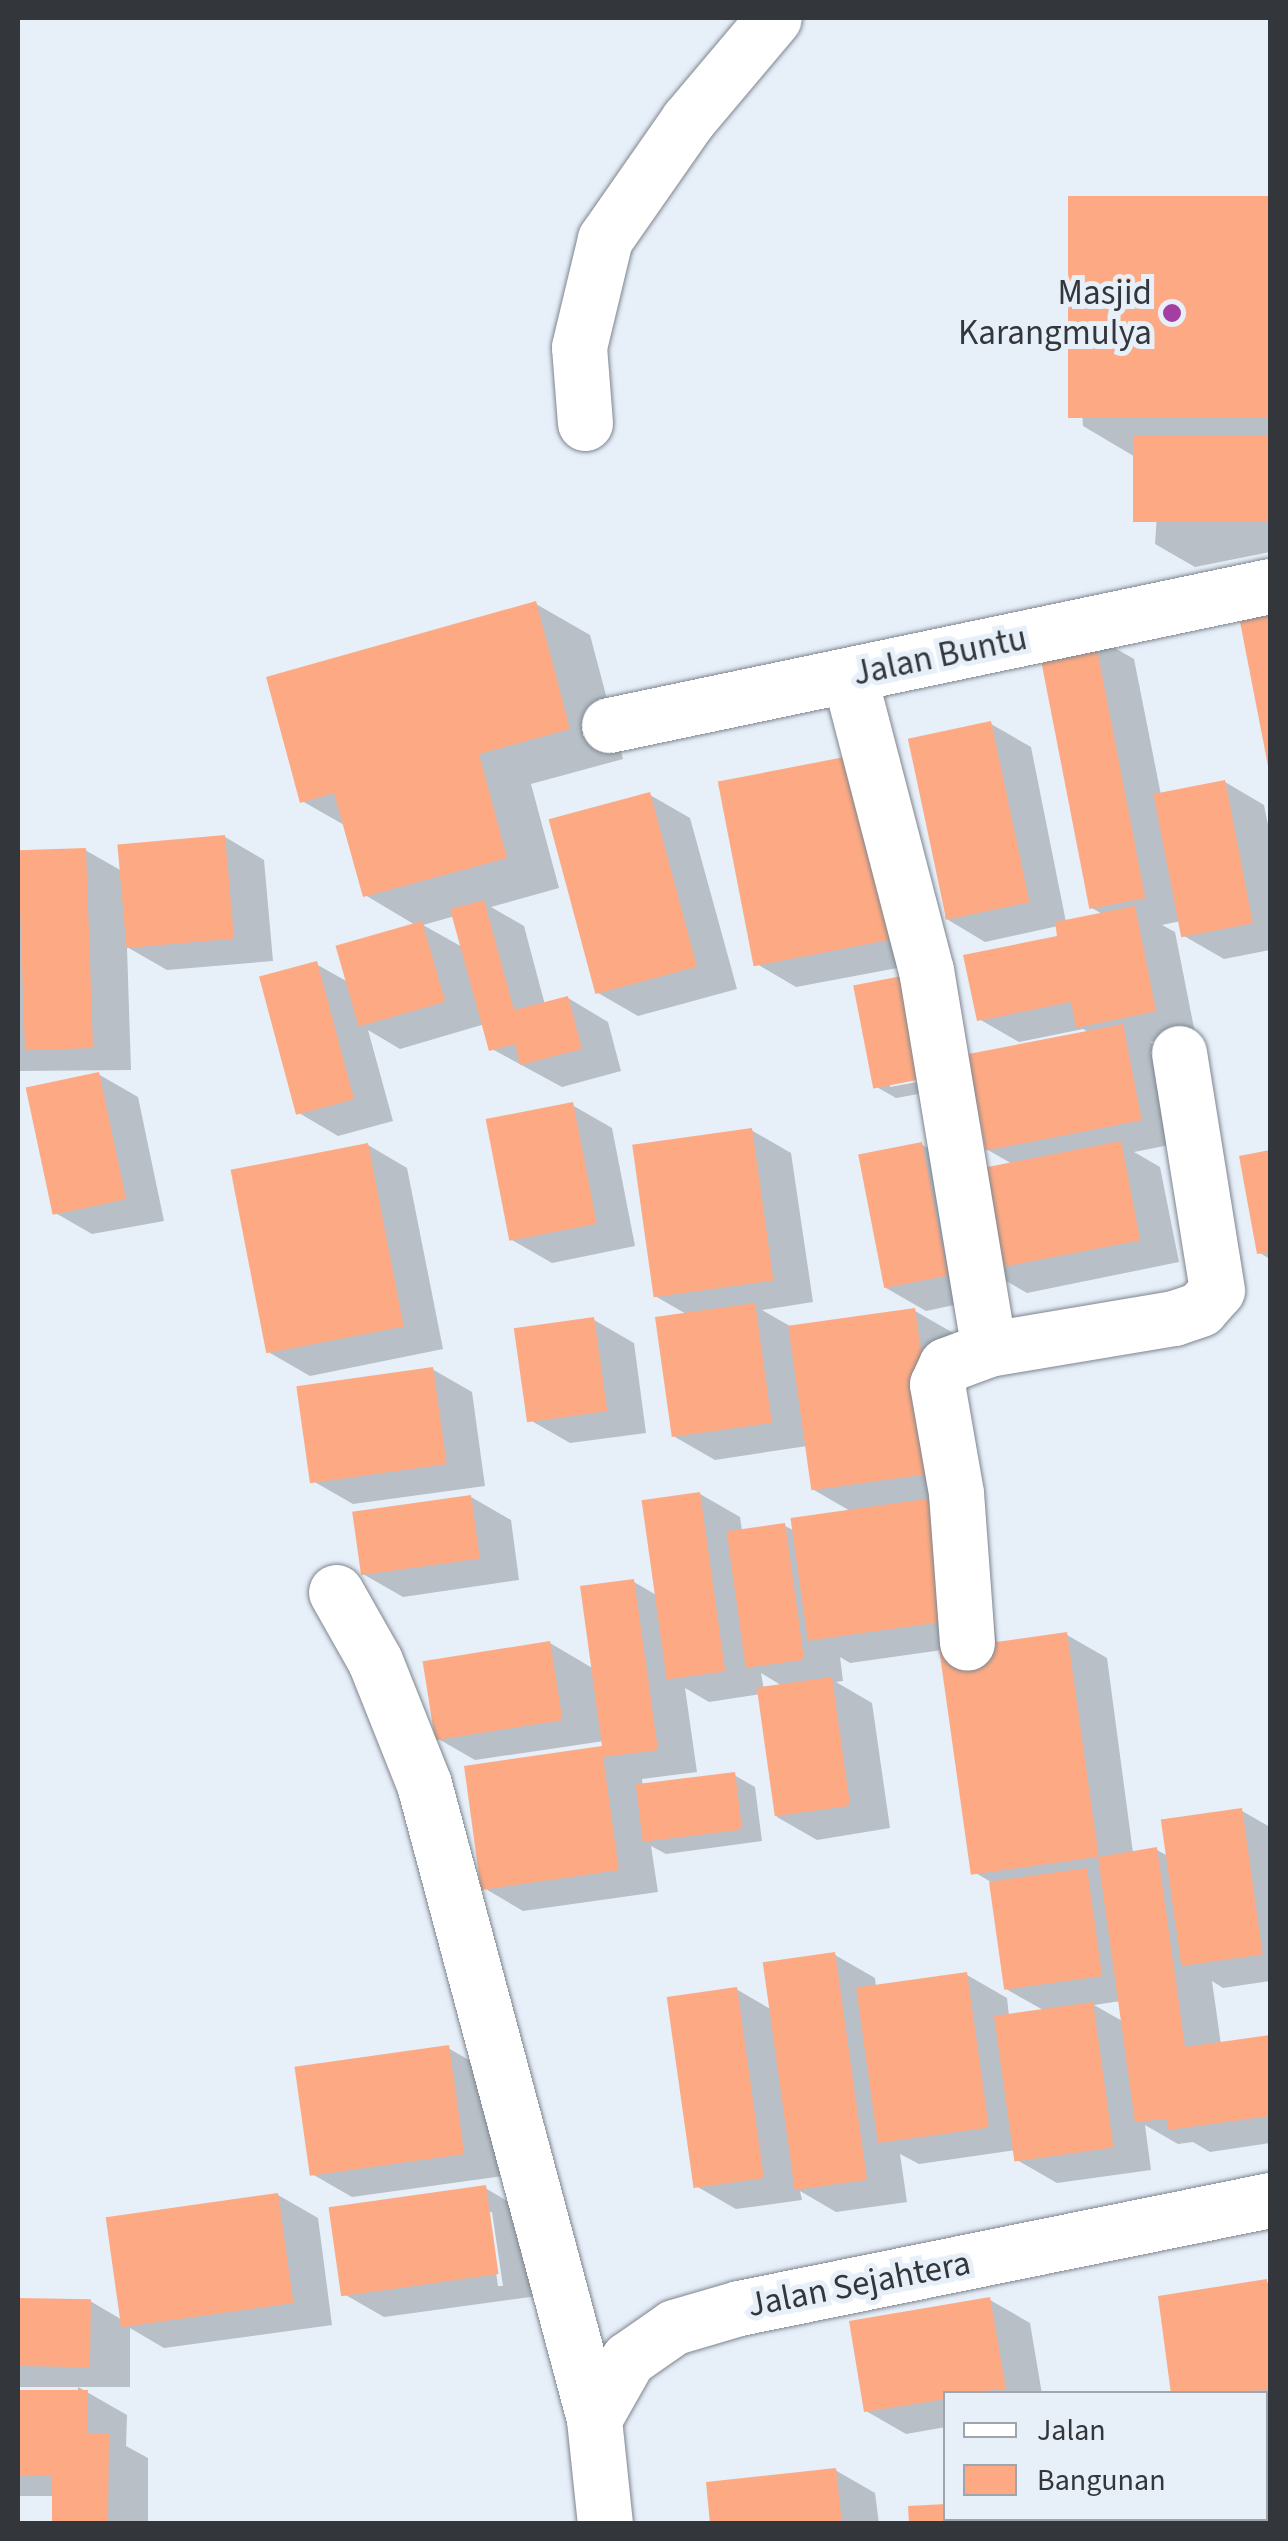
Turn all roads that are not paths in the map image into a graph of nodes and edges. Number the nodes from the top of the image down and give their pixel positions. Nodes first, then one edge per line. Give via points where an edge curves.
1 (774, 18) edge
2 (584, 423) dead end
3 (1270, 586) edge
4 (848, 675) junction
5 (608, 725) dead end
6 (1179, 1053) dead end
7 (989, 1350) junction
8 (336, 1592) dead end
9 (967, 1642) dead end
10 (1270, 2200) edge
11 (594, 2419) junction
12 (606, 2524) edge

1 - 2 street via 688,120 605,239 579,347
3 - 4 street, Jalan Buntu
4 - 5 street, Jalan Buntu
4 - 7 street via 926,970
6 - 7 street via 1217,1290 1200,1309 1174,1318
7 - 9 street via 946,1364 937,1384 956,1493
8 - 11 street via 376,1660 424,1784
10 - 11 street, Jalan Sejahtera via 739,2308 674,2327 628,2359
11 - 12 street

